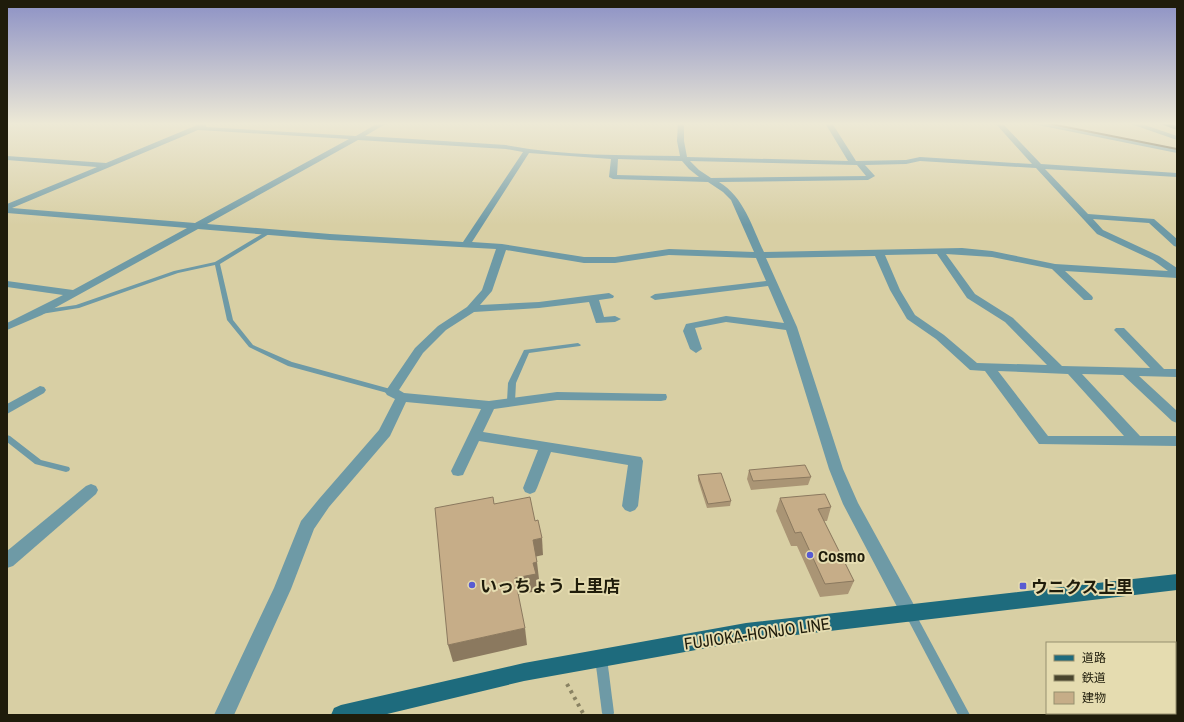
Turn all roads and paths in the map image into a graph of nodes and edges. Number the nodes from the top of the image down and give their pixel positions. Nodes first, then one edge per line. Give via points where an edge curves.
1 (128, 157) edge
2 (324, 157) edge
3 (523, 157) edge
4 (611, 157) edge
5 (615, 157) junction
6 (852, 157) edge
7 (1028, 157) edge
8 (7, 158) edge
9 (684, 158) junction
10 (856, 162) junction
11 (108, 165) junction
12 (1038, 167) junction
13 (1177, 175) edge
14 (708, 180) junction
15 (7, 207) edge
16 (7, 210) edge
17 (1084, 216) junction
18 (196, 225) junction
19 (267, 233) junction
20 (466, 244) junction
21 (1177, 244) edge
22 (502, 247) junction
23 (940, 252) junction
24 (879, 253) junction
25 (760, 255) junction
26 (217, 263) junction
27 (1055, 267) junction
28 (1177, 274) edge
29 (772, 283) junction
30 (7, 284) edge
31 (73, 293) junction
32 (609, 296) dead end
33 (654, 297) dead end
34 (593, 298) junction
35 (1088, 298) dead end
36 (471, 309) junction
37 (38, 313) junction
38 (615, 319) dead end
39 (7, 327) edge
40 (791, 327) junction
41 (1120, 330) dead end
42 (578, 345) dead end
43 (696, 349) dead end
44 (988, 367) junction
45 (1058, 369) junction
46 (1072, 369) junction
47 (1126, 371) junction
48 (1160, 372) junction
49 (1177, 373) edge
50 (40, 390) dead end
51 (397, 395) junction
52 (661, 397) dead end
53 (510, 401) junction
54 (489, 405) junction
55 (7, 410) edge
56 (1177, 418) edge
57 (474, 435) junction
58 (7, 438) edge
59 (1136, 441) junction
60 (1177, 441) edge
61 (546, 447) junction
62 (66, 469) dead end
63 (458, 471) dead end
64 (530, 488) dead end
65 (91, 490) dead end
66 (630, 506) dead end
67 (7, 561) edge
68 (1177, 582) edge
69 (910, 614) junction
70 (601, 657) junction
71 (567, 684) dead end
72 (608, 713) dead end
73 (224, 715) edge
74 (343, 715) edge
75 (584, 715) edge
76 (964, 715) edge

1 - 11 street
2 - 18 street
3 - 20 street
4 - 5 street
5 - 9 street
5 - 14 street via 613,177
6 - 10 street
7 - 12 street
8 - 11 street
9 - 10 street
9 - 14 street via 691,168
10 - 12 street via 920,160
10 - 14 street via 871,176
11 - 15 street
12 - 13 street
12 - 17 street
14 - 25 street via 723,188 735,199
16 - 18 street
17 - 21 street via 1151,221
17 - 28 street via 1100,232 1156,258
18 - 19 street
18 - 31 street
19 - 20 street
19 - 26 lane
20 - 22 street
22 - 25 street via 584,260 615,260 669,252
22 - 36 street via 487,292
23 - 24 street
23 - 27 street via 992,254
23 - 45 street via 971,296 1009,320
24 - 25 street
24 - 44 street via 895,290 911,317 940,337 974,367
25 - 29 street
26 - 37 lane via 176,272 77,307
26 - 51 lane via 230,320 251,346 290,364
27 - 28 street
27 - 35 street
29 - 33 street
29 - 40 street
30 - 31 street
31 - 37 street
32 - 34 street
34 - 36 street via 539,305
34 - 38 street via 600,321
36 - 51 street via 442,328 419,351
37 - 39 street
40 - 43 street via 726,319 690,326 689,331
40 - 69 street via 836,469 851,504
41 - 48 street
42 - 53 lane via 526,351 512,383
44 - 45 street
44 - 59 street via 1044,441
45 - 46 street
46 - 47 street
46 - 59 street
47 - 48 street
47 - 56 street
48 - 49 street
50 - 55 street
51 - 54 street
51 - 73 street via 385,433 307,526 279,596
52 - 53 street via 571,395
53 - 54 street
54 - 57 street
57 - 61 street
57 - 63 street
58 - 62 lane via 38,462
59 - 60 street
61 - 64 street
61 - 66 street via 636,461
65 - 67 street
68 - 69 main road, FUJIOKA-HONJO LINE
69 - 70 main road, FUJIOKA-HONJO LINE via 746,632
69 - 76 lane
70 - 72 lane
70 - 74 main road, FUJIOKA-HONJO LINE via 524,672
71 - 75 path

